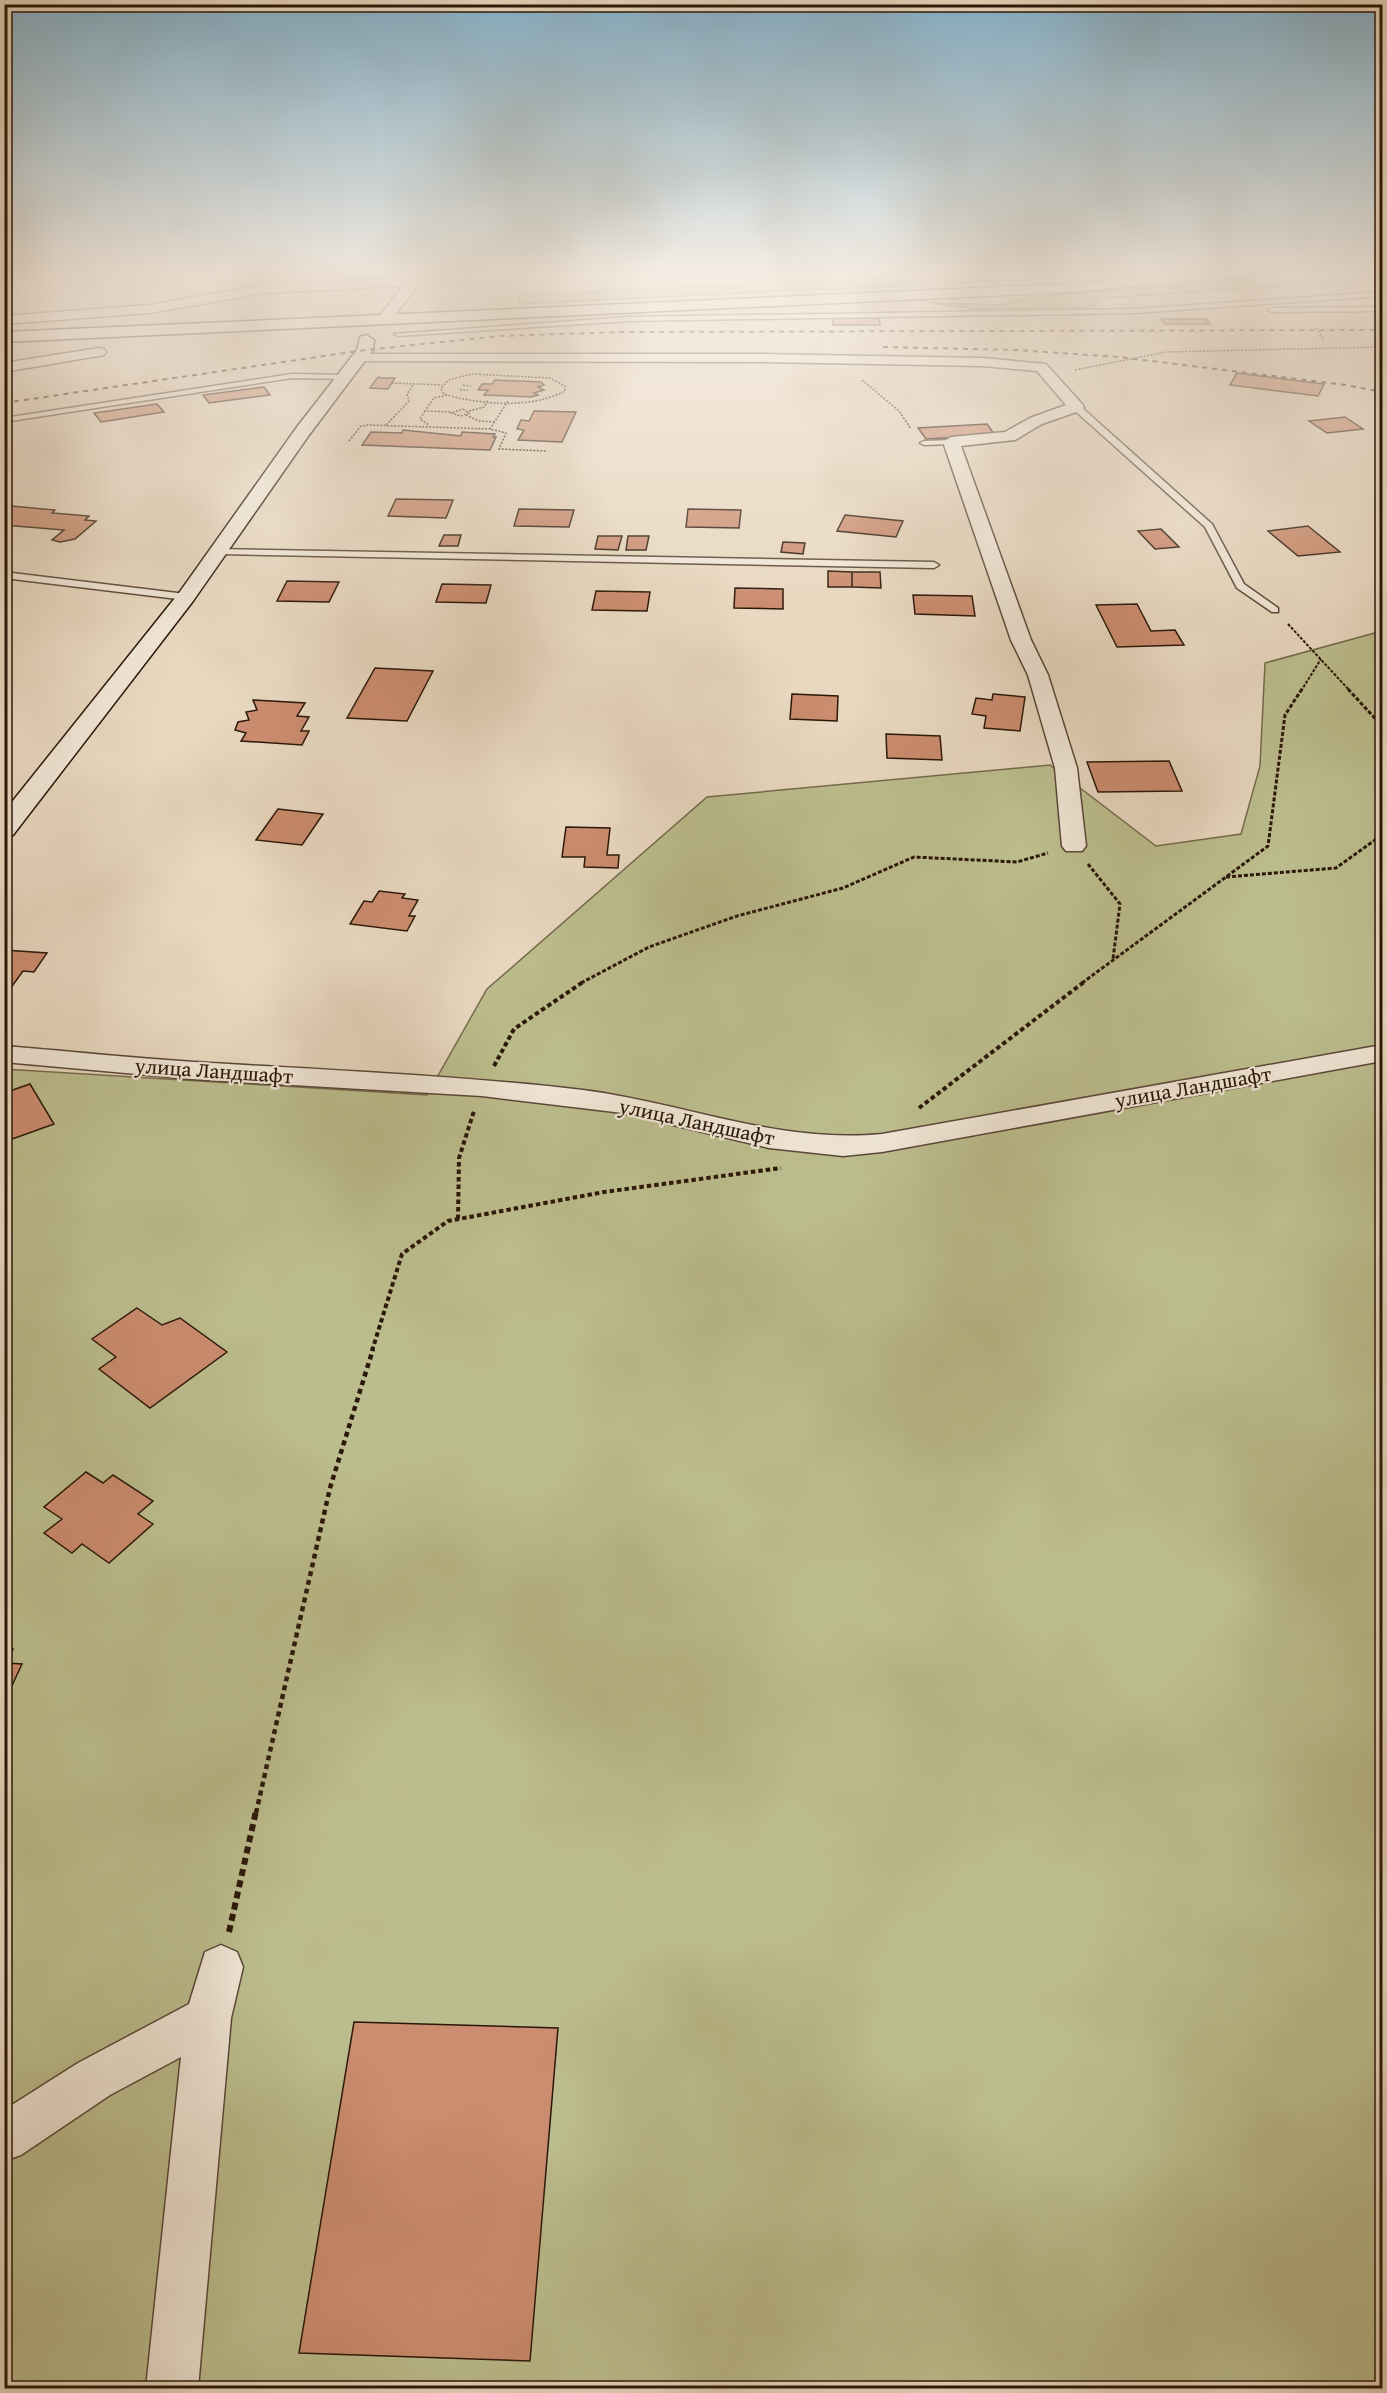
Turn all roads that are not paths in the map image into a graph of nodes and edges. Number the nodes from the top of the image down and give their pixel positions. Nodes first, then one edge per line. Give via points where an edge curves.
1 (235, 385) edge
2 (339, 385) edge
3 (1056, 385) edge
4 (1076, 407) junction
5 (4, 420) edge
6 (951, 441) junction
7 (924, 443) road end
8 (220, 551) junction
9 (933, 565) dead end
10 (4, 575) edge
11 (186, 597) junction
12 (1275, 610) road end
13 (4, 830) edge
14 (1074, 846) road end
15 (1383, 1053) edge
16 (4, 1054) edge
17 (221, 1967) road end
18 (208, 2018) junction
19 (4, 2138) edge
20 (172, 2388) edge

1 - 5 lane
2 - 8 main road
3 - 4 street
4 - 6 street via 1036,421 1009,437
4 - 12 lane via 1209,526 1240,586
6 - 7 lane
6 - 14 street via 1021,640 1038,675 1066,768
8 - 9 lane
8 - 11 main road
10 - 11 lane
11 - 13 main road
15 - 16 street, улица Ландшафт via 843,1147 769,1139 623,1104 482,1087 192,1070
17 - 18 street
18 - 19 street via 94,2079
18 - 20 street

